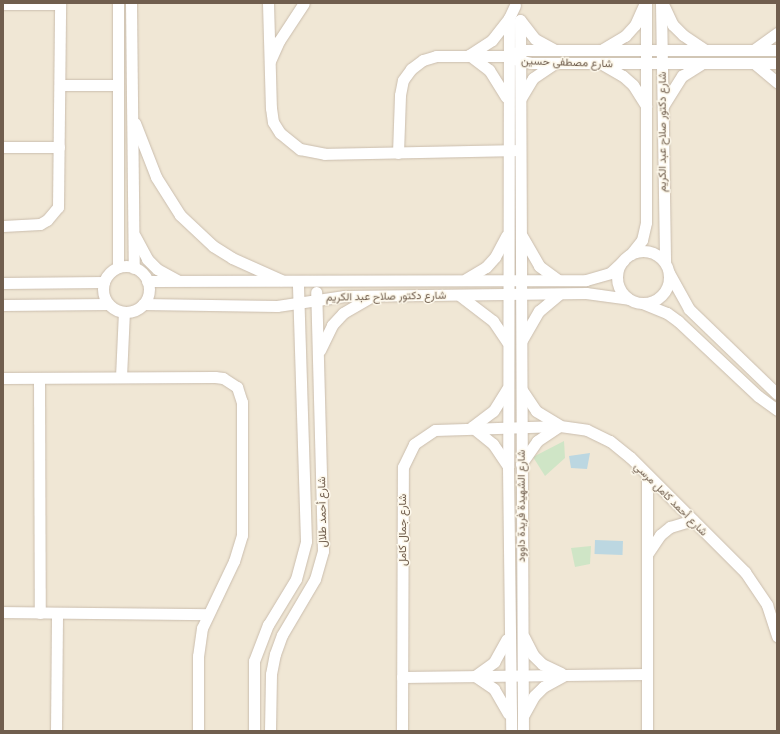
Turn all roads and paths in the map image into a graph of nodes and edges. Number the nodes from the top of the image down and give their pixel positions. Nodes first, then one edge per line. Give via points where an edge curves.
1 (118, 3) edge
2 (131, 3) edge
3 (268, 3) edge
4 (304, 3) edge
5 (646, 3) edge
6 (662, 3) edge
7 (3, 4) edge
8 (60, 4) edge
9 (515, 4) edge
10 (509, 18) junction
11 (520, 20) junction
12 (777, 34) edge
13 (118, 50) junction
14 (132, 50) junction
15 (555, 50) junction
16 (601, 50) junction
17 (646, 50) junction
18 (661, 50) junction
19 (706, 50) junction
20 (753, 50) junction
21 (777, 50) edge
22 (469, 55) junction
23 (508, 56) junction
24 (520, 56) junction
25 (269, 63) junction
26 (556, 63) junction
27 (599, 63) junction
28 (646, 63) junction
29 (661, 63) junction
30 (703, 63) junction
31 (754, 63) junction
32 (777, 63) edge
33 (777, 82) edge
34 (60, 85) junction
35 (118, 85) junction
36 (508, 100) junction
37 (519, 100) junction
38 (646, 108) junction
39 (662, 108) junction
40 (132, 115) junction
41 (3, 147) edge
42 (59, 147) junction
43 (508, 150) junction
44 (520, 150) junction
45 (398, 153) junction
46 (3, 226) edge
47 (508, 232) junction
48 (520, 232) junction
49 (133, 234) junction
50 (627, 257) junction
51 (665, 262) junction
52 (118, 268) junction
53 (134, 268) junction
54 (669, 273) junction
55 (508, 280) junction
56 (520, 280) junction
57 (559, 280) junction
58 (147, 281) junction
59 (462, 281) junction
60 (104, 282) junction
61 (183, 282) junction
62 (285, 282) junction
63 (298, 282) junction
64 (315, 282) junction
65 (3, 283) edge
66 (508, 294) junction
67 (520, 294) junction
68 (559, 294) junction
69 (458, 295) junction
70 (373, 296) junction
71 (316, 298) junction
72 (629, 299) junction
73 (298, 302) junction
74 (642, 303) junction
75 (108, 304) junction
76 (143, 304) junction
77 (3, 305) edge
78 (124, 312) junction
79 (521, 344) junction
80 (508, 345) junction
81 (318, 356) junction
82 (3, 378) edge
83 (39, 378) junction
84 (121, 378) junction
85 (508, 388) junction
86 (521, 388) junction
87 (777, 394) edge
88 (772, 408) edge
89 (777, 419) edge
90 (521, 426) junction
91 (560, 426) junction
92 (472, 427) junction
93 (508, 427) junction
94 (521, 465) junction
95 (508, 467) junction
96 (647, 475) junction
97 (693, 520) junction
98 (647, 556) junction
99 (3, 612) edge
100 (40, 613) junction
101 (57, 613) junction
102 (207, 614) junction
103 (509, 631) junction
104 (522, 631) junction
105 (777, 636) edge
106 (647, 674) junction
107 (566, 675) junction
108 (475, 676) junction
109 (509, 676) junction
110 (522, 676) junction
111 (402, 677) junction
112 (514, 723) edge
113 (56, 731) edge
114 (198, 731) edge
115 (254, 731) edge
116 (270, 731) edge
117 (402, 731) edge
118 (523, 731) edge
119 (647, 731) edge

1 - 13 street
2 - 14 street
3 - 25 street
4 - 25 street via 279,41
5 - 16 street via 625,36
5 - 17 street, شارع دكتور صلاح عبد الكريم
6 - 18 street, شارع دكتور صلاح عبد الكريم
6 - 19 street via 673,25
7 - 8 street
8 - 34 street
9 - 10 street
9 - 11 street
10 - 22 street via 492,40
10 - 23 street
11 - 15 street via 535,39
11 - 24 street, شارع الشهيدة فريدة داوود
12 - 20 street
13 - 14 street
13 - 35 street
14 - 40 street
15 - 16 street, شارع مصطفى حسين
15 - 24 street, شارع مصطفى حسين
16 - 17 street, شارع مصطفى حسين
17 - 18 street, شارع مصطفى حسين
17 - 28 street, شارع دكتور صلاح عبد الكريم
18 - 19 street, شارع مصطفى حسين
18 - 29 street, شارع دكتور صلاح عبد الكريم
19 - 20 street, شارع مصطفى حسين
20 - 21 street, شارع مصطفى حسين
22 - 23 street
22 - 36 street via 497,79
22 - 45 street via 436,56 423,60 411,69 403,80
23 - 24 street, شارع مصطفى حسين
23 - 36 street
24 - 26 street, شارع مصطفى حسين
24 - 37 street, شارع الشهيدة فريدة داوود
25 - 45 street via 273,122 289,142 312,153
26 - 27 street, شارع مصطفى حسين
26 - 37 street via 533,78
27 - 28 street, شارع مصطفى حسين
27 - 38 street via 628,80
28 - 29 street, شارع مصطفى حسين
28 - 38 street, شارع دكتور صلاح عبد الكريم
29 - 30 street, شارع مصطفى حسين
29 - 39 street, شارع دكتور صلاح عبد الكريم
30 - 31 street, شارع مصطفى حسين
30 - 39 street via 682,76 673,86
31 - 32 street, شارع مصطفى حسين
31 - 33 street
34 - 35 street
34 - 42 street
35 - 52 street
36 - 43 street
37 - 44 street, شارع الشهيدة فريدة داوود
38 - 50 street, شارع دكتور صلاح عبد الكريم via 646,222 642,240
39 - 51 street, شارع دكتور صلاح عبد الكريم
40 - 49 street
40 - 62 street via 156,176 180,215 213,246 232,258
41 - 42 street
42 - 46 street via 60,199 54,214 40,224
43 - 44 street
43 - 45 street
43 - 47 street, شارع الشهيدة فريدة داوود
44 - 48 street, شارع الشهيدة فريدة داوود
47 - 55 street, شارع الشهيدة فريدة داوود
47 - 59 street via 503,245 486,267
48 - 56 street, شارع الشهيدة فريدة داوود
48 - 57 street via 539,266
49 - 53 street
49 - 61 street via 143,253 157,269 169,278
50 - 51 street via 646,251 653,252
50 - 57 street, شارع دكتور صلاح عبد الكريم via 603,277
50 - 72 street via 617,277 623,293
51 - 54 street
52 - 53 street
52 - 60 street via 111,272
53 - 58 street
54 - 74 street via 663,294 650,302
54 - 87 street via 689,308
55 - 56 street, شارع دكتور صلاح عبد الكريم
55 - 59 street, شارع دكتور صلاح عبد الكريم
55 - 66 street, شارع الشهيدة فريدة داوود
56 - 57 street, شارع دكتور صلاح عبد الكريم
56 - 67 street, شارع الشهيدة فريدة داوود
58 - 61 street, شارع دكتور صلاح عبد الكريم
58 - 76 street via 148,293
59 - 64 street, شارع دكتور صلاح عبد الكريم
60 - 65 street
60 - 75 street via 103,291
61 - 62 street, شارع دكتور صلاح عبد الكريم
62 - 63 street, شارع دكتور صلاح عبد الكريم
63 - 64 street, شارع دكتور صلاح عبد الكريم
63 - 73 street, شارع أحمد طلال
64 - 71 street, شارع أحمد طلال
66 - 67 street, شارع دكتور صلاح عبد الكريم
66 - 69 street, شارع دكتور صلاح عبد الكريم
66 - 80 street, شارع الشهيدة فريدة داوود
67 - 68 street, شارع دكتور صلاح عبد الكريم
67 - 79 street, شارع الشهيدة فريدة داوود
68 - 72 street, شارع دكتور صلاح عبد الكريم via 597,294
68 - 79 street via 531,321
69 - 70 street, شارع دكتور صلاح عبد الكريم
69 - 80 street via 493,321
70 - 71 street, شارع دكتور صلاح عبد الكريم
70 - 81 street via 344,313 332,325
71 - 73 street, شارع دكتور صلاح عبد الكريم
71 - 81 street, شارع أحمد طلال
72 - 74 street
73 - 76 street, شارع دكتور صلاح عبد الكريم via 266,306
73 - 115 street, شارع أحمد طلال via 306,541 296,579 268,626 254,661
74 - 88 street via 667,313 678,321
75 - 77 street
75 - 78 street
76 - 78 street via 134,311
78 - 84 street
79 - 86 street, شارع الشهيدة فريدة داوود
80 - 85 street, شارع الشهيدة فريدة داوود
81 - 116 street, شارع أحمد طلال via 323,550 315,580 282,635 275,654 271,674
82 - 83 street
83 - 84 street
83 - 100 street
84 - 102 street via 223,378 237,387 240,394 242,535 234,561
85 - 92 street via 493,411
85 - 93 street, شارع الشهيدة فريدة داوود
86 - 90 street, شارع الشهيدة فريدة داوود
86 - 91 street via 536,411
88 - 89 street
90 - 91 street, شارع أحمد كامل مرسي
90 - 93 street, شارع جمال كامل
90 - 94 street, شارع الشهيدة فريدة داوود
91 - 94 street via 537,441
91 - 96 street, شارع أحمد كامل مرسي via 600,435 620,448
92 - 93 street, شارع جمال كامل
92 - 95 street via 493,444
92 - 111 street, شارع جمال كامل via 447,428 423,436 414,444 402,467
93 - 95 street, شارع الشهيدة فريدة داوود
94 - 104 street, شارع الشهيدة فريدة داوود
95 - 103 street, شارع الشهيدة فريدة داوود
96 - 97 street, شارع أحمد كامل مرسي
96 - 98 street
97 - 98 street via 670,527 660,535
97 - 105 street, شارع أحمد كامل مرسي via 745,572 757,588 767,605
98 - 106 street
99 - 100 street
100 - 101 street
101 - 102 street
101 - 113 street
102 - 114 street via 198,656
103 - 108 street via 501,653 490,666
103 - 109 street, شارع الشهيدة فريدة داوود
104 - 107 street via 533,655 542,664
104 - 110 street, شارع الشهيدة فريدة داوود
106 - 107 street
106 - 119 street
107 - 110 street
107 - 112 street via 548,684 534,696
108 - 109 street
108 - 111 street
108 - 112 street via 498,694
109 - 110 street
109 - 112 street, شارع الشهيدة فريدة داوود
110 - 112 street, شارع الشهيدة فريدة داوود
111 - 117 street, شارع جمال كامل
112 - 118 street, شارع الشهيدة فريدة داوود

